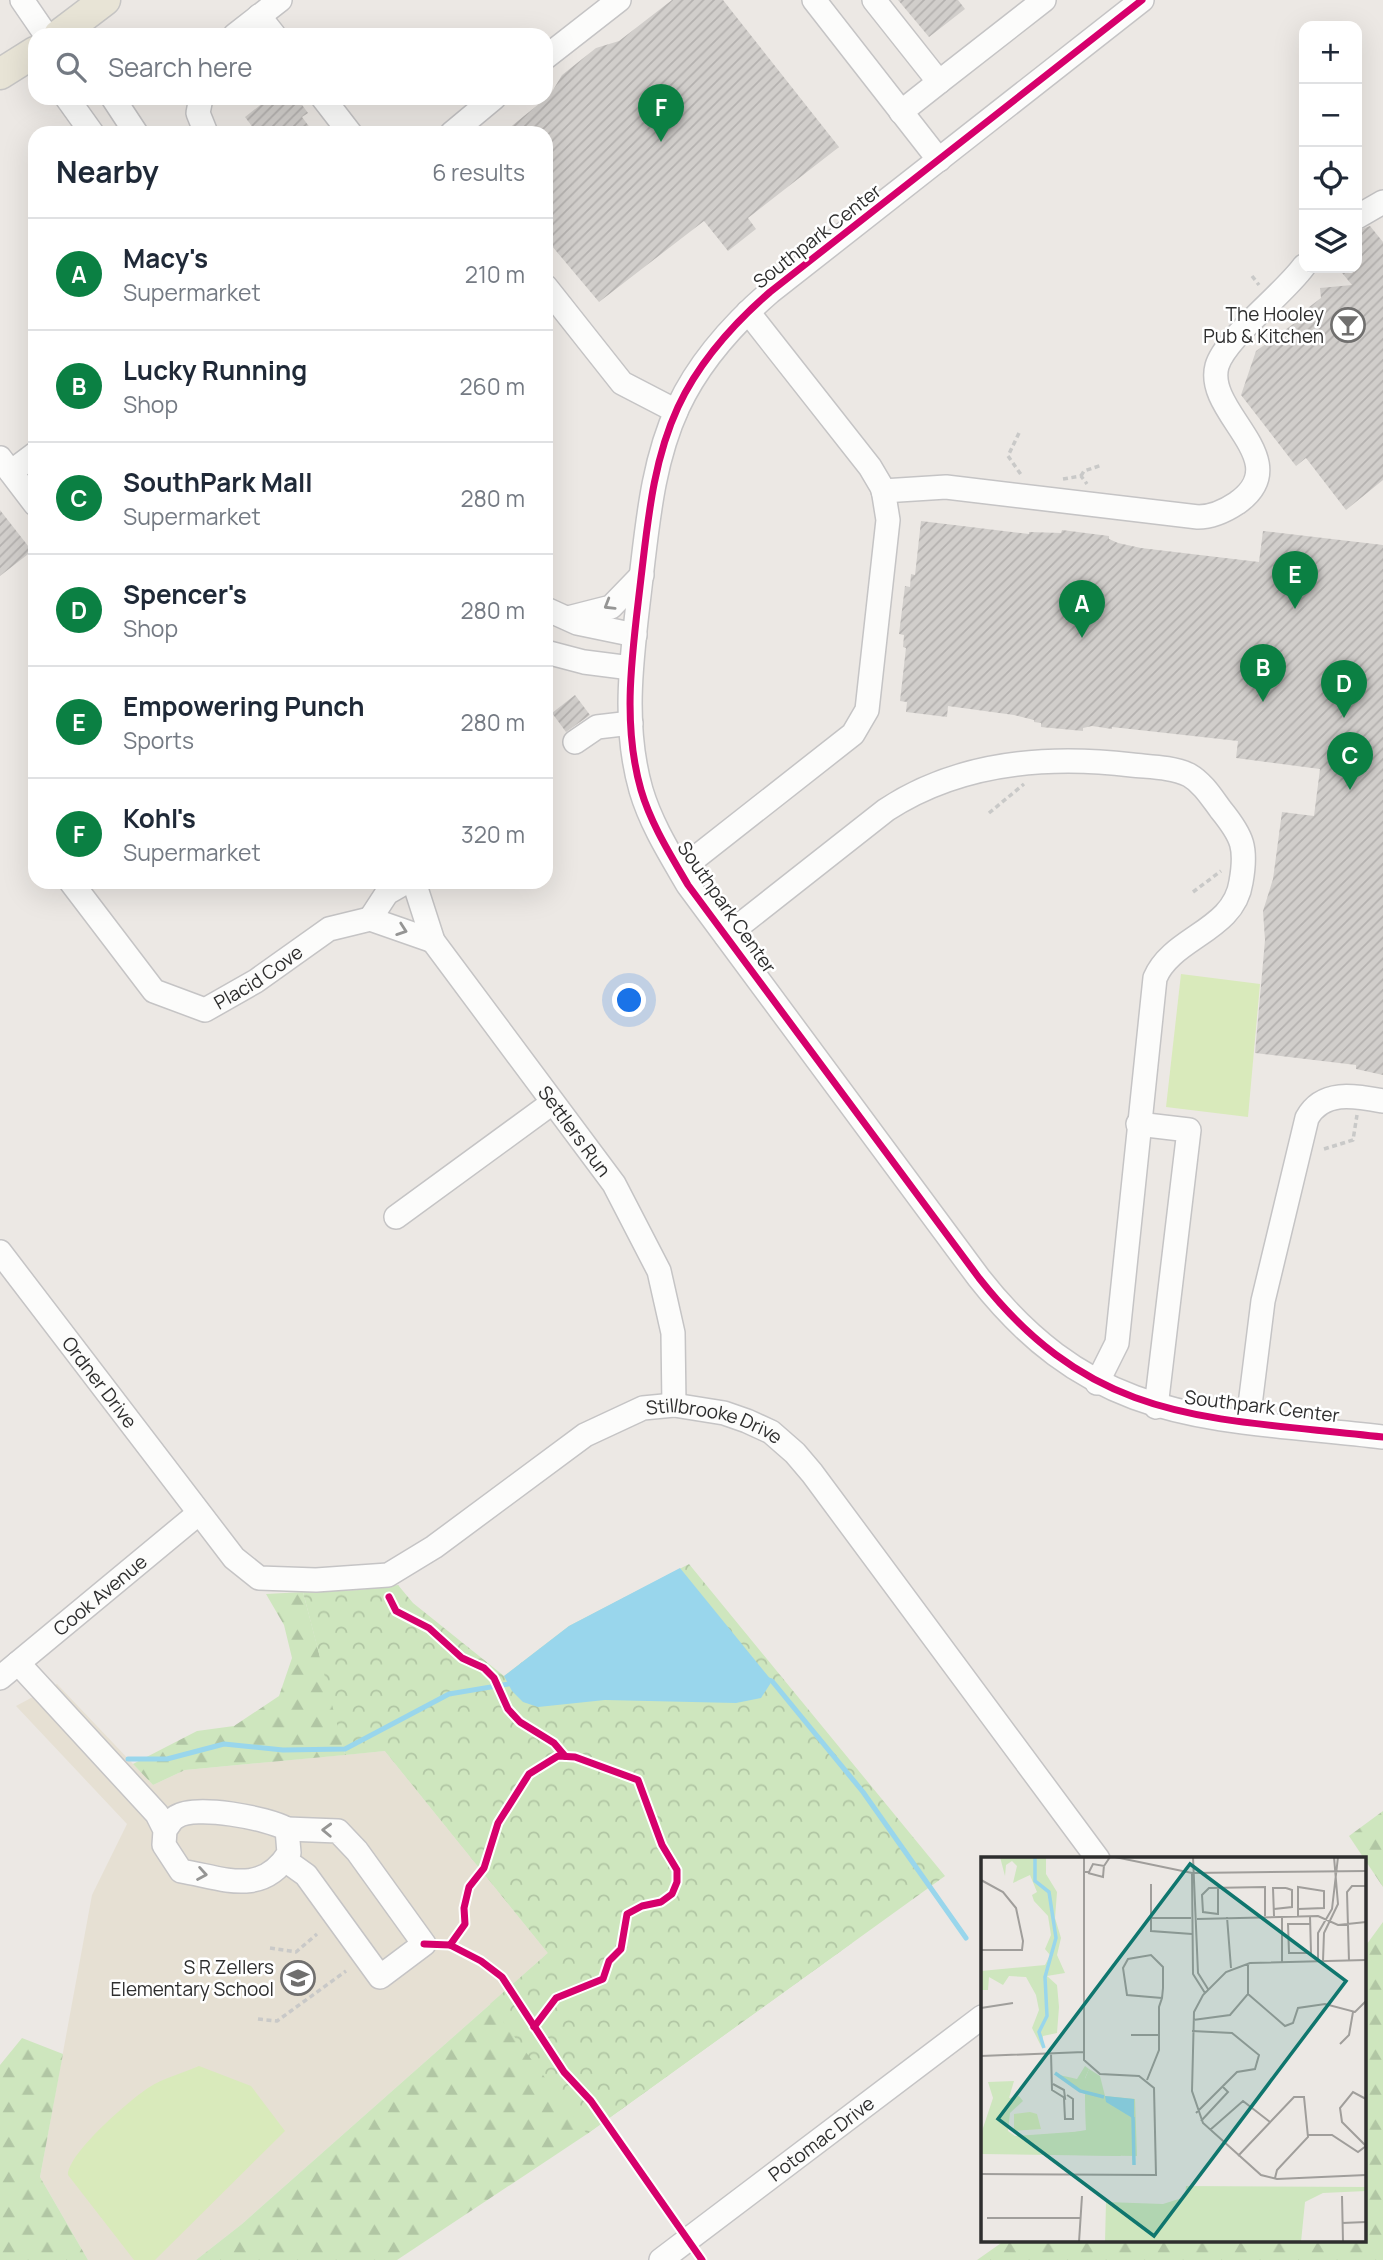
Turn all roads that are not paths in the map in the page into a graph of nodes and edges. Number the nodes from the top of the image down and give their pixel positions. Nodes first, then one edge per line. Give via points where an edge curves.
1 (22, 0) edge
2 (105, 0) edge
3 (280, 0) edge
4 (619, 0) edge
5 (814, 0) edge
6 (874, 0) edge
7 (1044, 0) edge
8 (1138, 1) edge
9 (259, 16) junction
10 (41, 28) edge
11 (68, 28) edge
12 (244, 28) edge
13 (268, 28) edge
14 (553, 52) edge
15 (28, 56) edge
16 (0, 74) edge
17 (939, 82) junction
18 (72, 105) edge
19 (118, 105) edge
20 (200, 105) edge
21 (328, 105) edge
22 (486, 105) edge
23 (901, 112) junction
24 (87, 126) edge
25 (131, 126) edge
26 (203, 126) edge
27 (345, 126) edge
28 (460, 126) edge
29 (939, 160) junction
30 (1383, 202) edge
31 (1362, 214) edge
32 (1299, 271) edge
33 (553, 296) edge
34 (748, 312) junction
35 (676, 411) junction
36 (28, 457) edge
37 (5, 465) edge
38 (883, 491) junction
39 (28, 494) edge
40 (642, 575) junction
41 (553, 612) edge
42 (568, 618) junction
43 (635, 635) junction
44 (553, 654) edge
45 (632, 668) junction
46 (631, 723) junction
47 (575, 742) dead end
48 (680, 870) junction
49 (76, 889) edge
50 (394, 889) edge
51 (416, 889) edge
52 (370, 919) junction
53 (726, 936) junction
54 (433, 941) junction
55 (1383, 1101) edge
56 (552, 1103) junction
57 (1138, 1124) junction
58 (396, 1217) dead end
59 (0, 1252) edge
60 (1097, 1383) junction
61 (674, 1405) junction
62 (1156, 1407) junction
63 (1248, 1421) junction
64 (1383, 1437) edge
65 (199, 1513) junction
66 (18, 1662) junction
67 (0, 1678) edge
68 (287, 1829) junction
69 (165, 1830) junction
70 (1097, 1857) edge
71 (285, 1860) junction
72 (981, 2018) edge
73 (661, 2260) edge

1 - 10 street
2 - 11 main road
3 - 9 street
4 - 14 street
5 - 23 street
6 - 17 street
7 - 17 street
8 - 29 street, Southpark Center
9 - 12 street
9 - 13 street
15 - 16 main road
17 - 23 street
18 - 24 street
19 - 25 street
20 - 26 street
21 - 27 street
22 - 28 street
23 - 29 street
29 - 34 street, Southpark Center
30 - 31 street
32 - 38 street via 1218,364 1218,394 1250,440 1256,463 1249,492 1227,509 1198,517 946,487
33 - 35 street via 622,383
34 - 35 street, Southpark Center via 712,351
34 - 38 street via 875,473
35 - 40 street, Southpark Center via 657,466
36 - 37 street
37 - 39 street
38 - 48 street via 888,520 864,720 847,740
40 -> 42 street via 611,607
40 - 43 street, Southpark Center
41 - 42 street
42 - 43 street
43 - 45 street, Southpark Center
44 - 45 street
45 - 46 street, Southpark Center
46 - 47 street via 597,727
46 - 48 street, Southpark Center via 645,800
48 - 53 street, Southpark Center
49 - 52 street, Placid Cove via 154,991 205,1010 257,981 329,929
50 - 52 street
51 - 54 street, Settlers Run
52 -> 54 street
53 - 57 street via 886,810 960,777 1001,766 1060,759 1184,773 1205,788 1241,837 1241,884 1231,909 1166,962 1155,978
53 - 60 street, Southpark Center via 1006,1311 1048,1351
54 - 56 street, Settlers Run
55 - 63 street via 1338,1097 1322,1102 1307,1118 1263,1301
56 - 58 street
56 - 61 street, Settlers Run via 614,1184 659,1271 673,1333
57 - 60 street via 1117,1343
57 - 62 street via 1189,1130
59 - 65 street, Ordner Drive
60 - 62 street, Southpark Center
61 - 65 street, Stillbrooke Drive via 643,1408 585,1435 434,1547 387,1575 259,1578 234,1558
61 - 70 street, Stillbrooke Drive via 747,1420 771,1432 795,1453
62 - 63 street, Southpark Center
63 - 64 street, Southpark Center
65 - 66 street, Cook Avenue
66 - 67 street, Cook Avenue
66 - 69 street via 157,1814
68 - 69 street via 251,1817 191,1813 176,1817
68 - 71 street via 289,1853
71 -> 68 street via 311,1882 380,1977 424,1944 338,1830
69 -> 71 street via 164,1845 181,1871 251,1883 275,1872
72 - 73 street, Potomac Drive

